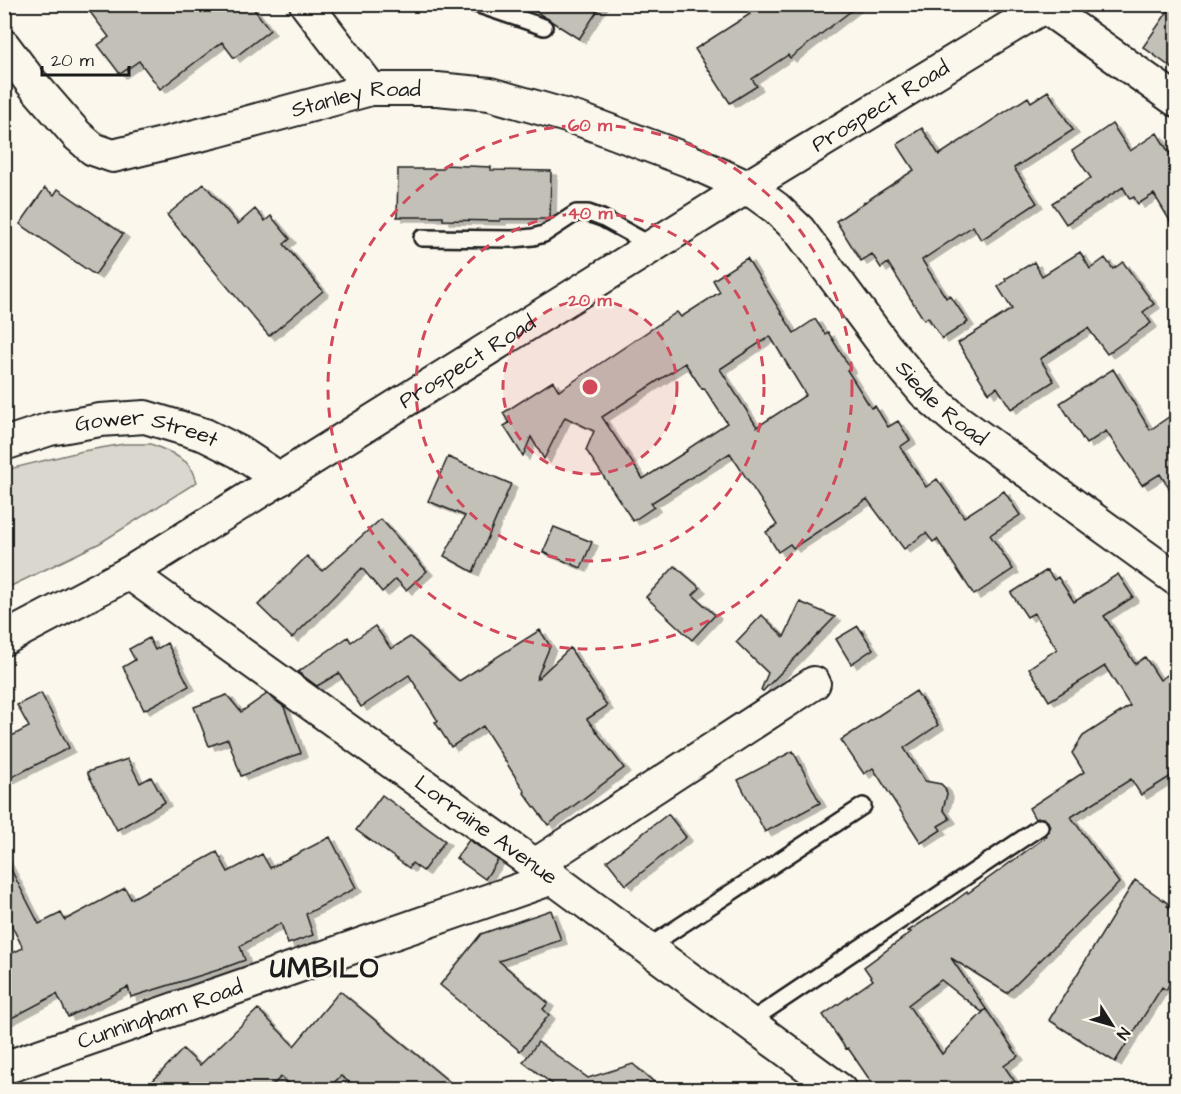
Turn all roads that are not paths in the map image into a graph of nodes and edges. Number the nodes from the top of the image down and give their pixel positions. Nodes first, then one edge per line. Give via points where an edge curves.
1 (306, 4) edge
2 (476, 4) edge
3 (1047, 6) edge
4 (544, 27) dead end
5 (4, 46) edge
6 (371, 89) junction
7 (1176, 100) edge
8 (747, 187) junction
9 (422, 237) dead end
10 (653, 246) junction
11 (4, 444) edge
12 (280, 479) junction
13 (129, 573) junction
14 (1176, 579) edge
15 (4, 639) edge
16 (814, 683) dead end
17 (863, 806) dead end
18 (1040, 827) dead end
19 (544, 872) junction
20 (648, 947) junction
21 (749, 1022) junction
22 (4, 1068) edge
23 (840, 1089) edge

1 - 6 street
2 - 4 lane
3 - 7 street
3 - 8 street, Prospect Road
5 - 6 street, Stanley Road via 77,135 93,150 113,156
6 - 8 street, Stanley Road via 490,94 581,120
8 - 10 street, Prospect Road
8 - 14 street, Siedle Road via 798,230 924,392 955,419
9 - 10 lane via 532,237 544,234 576,213 588,213
10 - 12 street, Prospect Road
11 - 12 street, Gower Street via 60,427 145,417 205,435
12 - 13 street, Prospect Road
13 - 15 street, Prospect Road
13 - 19 street, Lorraine Avenue
16 - 19 street, Cunningham Road
17 - 20 lane
18 - 21 lane
19 - 20 street, Lorraine Avenue
19 - 22 street, Cunningham Road
20 - 21 street, Lorraine Avenue
21 - 23 street, Lorraine Avenue

